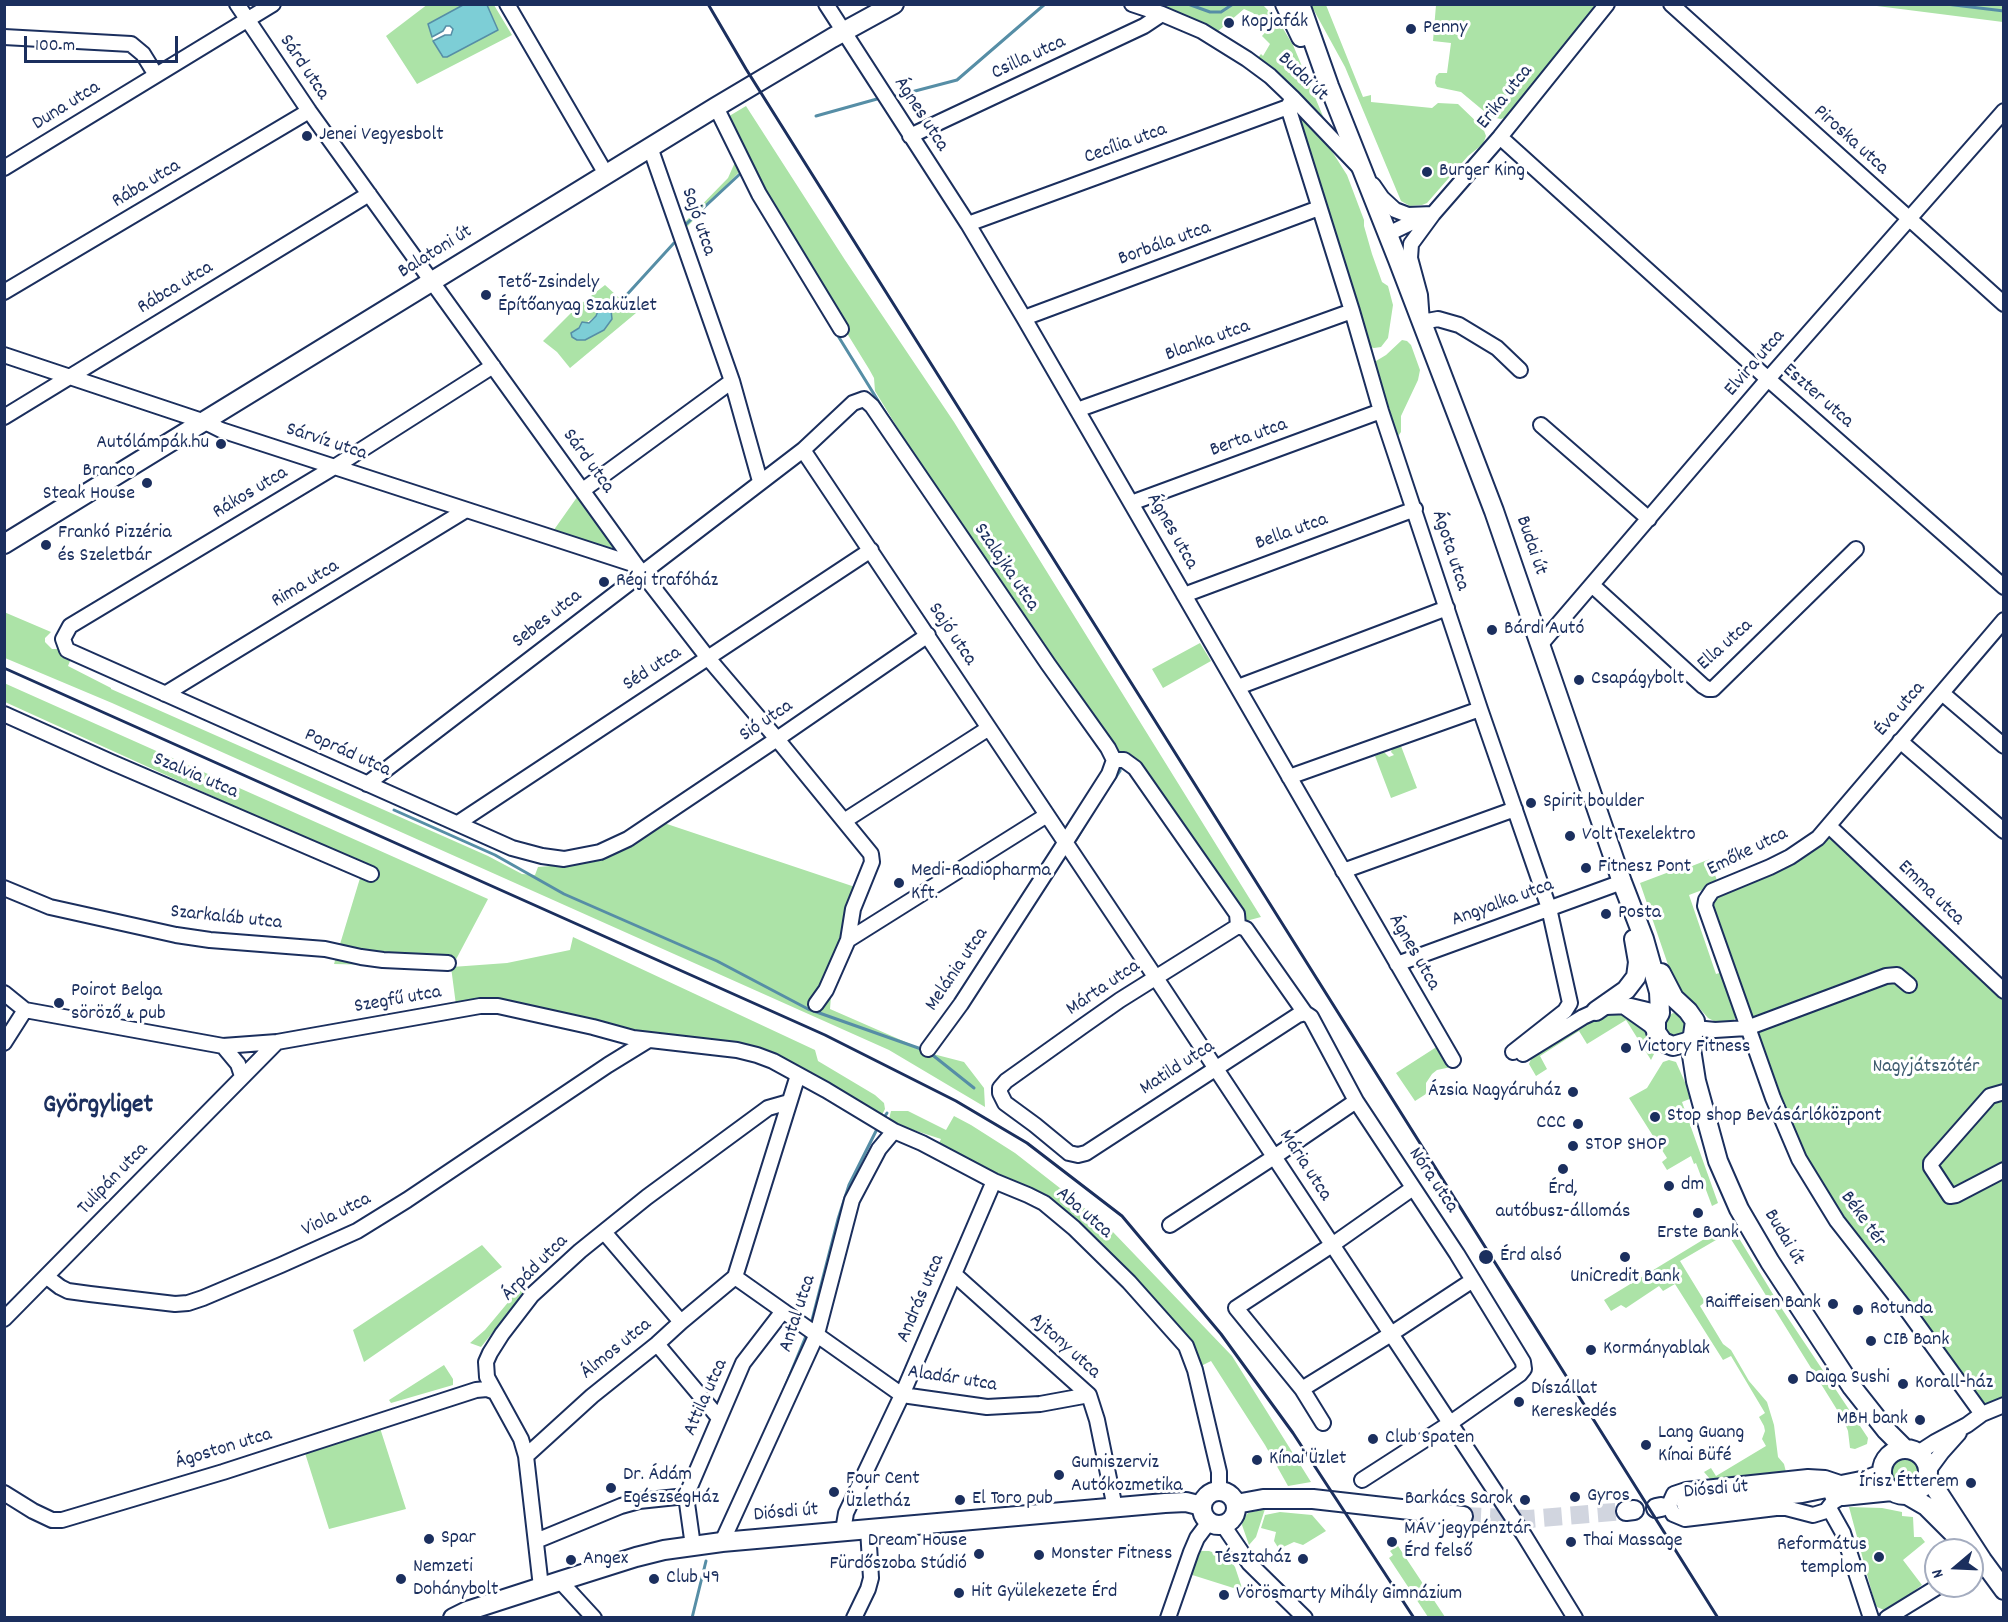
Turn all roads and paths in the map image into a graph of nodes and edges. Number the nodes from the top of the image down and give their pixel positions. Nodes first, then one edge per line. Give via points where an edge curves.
1 (237, 4) edge
2 (273, 4) edge
3 (507, 4) edge
4 (826, 4) edge
5 (894, 4) edge
6 (1132, 4) edge
7 (1271, 4) edge
8 (1285, 4) edge
9 (1300, 4) edge
10 (1607, 4) edge
11 (1671, 4) edge
12 (1162, 14) junction
13 (247, 21) junction
14 (843, 32) junction
15 (1300, 35) junction
16 (4, 37) edge
17 (156, 75) junction
18 (1329, 86) junction
19 (1290, 102) junction
20 (716, 107) junction
21 (309, 111) junction
22 (2004, 111) edge
23 (910, 136) junction
24 (1500, 137) junction
25 (650, 147) junction
26 (4, 168) edge
27 (1364, 172) junction
28 (606, 174) junction
29 (369, 194) junction
30 (1319, 208) junction
31 (1433, 214) junction
32 (1908, 220) junction
33 (968, 224) junction
34 (1418, 233) junction
35 (1388, 234) junction
36 (432, 281) junction
37 (4, 292) edge
38 (2004, 304) edge
39 (1352, 311) junction
40 (1024, 318) junction
41 (1422, 322) junction
42 (841, 329) dead end
43 (4, 355) edge
44 (493, 366) junction
45 (1520, 370) dead end
46 (71, 376) junction
47 (1768, 379) junction
48 (732, 381) junction
49 (864, 399) joint
50 (1077, 410) junction
51 (1381, 411) junction
52 (4, 417) edge
53 (205, 422) junction
54 (1541, 425) dead end
55 (803, 450) junction
56 (336, 466) junction
57 (760, 482) junction
58 (583, 490) junction
59 (1131, 503) junction
60 (1414, 509) junction
61 (466, 510) junction
62 (1649, 519) junction
63 (4, 544) edge
64 (1857, 549) dead end
65 (871, 550) junction
66 (639, 568) junction
67 (1592, 585) junction
68 (2004, 587) edge
69 (1184, 595) junction
70 (1447, 608) junction
71 (2004, 620) edge
72 (928, 635) junction
73 (63, 639) joint
74 (1541, 644) junction
75 (708, 657) junction
76 (1238, 687) junction
77 (1942, 693) junction
78 (165, 694) junction
79 (1480, 709) junction
80 (4, 714) edge
81 (989, 728) junction
82 (777, 739) junction
83 (1900, 741) junction
84 (2004, 746) edge
85 (1118, 760) junction
86 (1289, 777) junction
87 (367, 784) junction
88 (1515, 809) junction
89 (1047, 815) junction
90 (844, 821) junction
91 (458, 823) junction
92 (1829, 825) junction
93 (2004, 831) edge
94 (628, 839) joint
95 (1065, 843) junction
96 (1343, 871) junction
97 (371, 874) dead end
98 (1622, 882) junction
99 (4, 888) edge
100 (1549, 908) junction
101 (1238, 926) junction
102 (1644, 939) junction
103 (848, 940) junction
104 (448, 963) dead end
105 (1397, 964) junction
106 (1156, 978) junction
107 (1909, 985) dead end
108 (2004, 991) edge
109 (4, 993) edge
110 (816, 1004) dead end
111 (1621, 1006) junction
112 (1682, 1008) junction
113 (25, 1010) junction
114 (1596, 1011) junction
115 (1660, 1013) junction
116 (1307, 1014) junction
117 (1747, 1028) junction
118 (605, 1031) junction
119 (1656, 1032) junction
120 (1693, 1033) junction
121 (647, 1041) junction
122 (277, 1042) junction
123 (4, 1043) edge
124 (223, 1046) junction
125 (1673, 1046) junction
126 (928, 1049) dead end
127 (1453, 1060) dead end
128 (614, 1061) junction
129 (1215, 1068) junction
130 (798, 1075) junction
131 (242, 1076) junction
132 (2004, 1092) edge
133 (1701, 1100) junction
134 (1356, 1101) junction
135 (789, 1102) junction
136 (894, 1131) junction
137 (1069, 1153) joint
138 (1274, 1157) junction
139 (2004, 1170) edge
140 (994, 1181) junction
141 (1413, 1188) junction
142 (1170, 1225) dead end
143 (604, 1232) junction
144 (1332, 1245) junction
145 (954, 1274) junction
146 (47, 1277) junction
147 (735, 1277) junction
148 (1473, 1280) junction
149 (783, 1311) junction
150 (4, 1319) edge
151 (681, 1322) junction
152 (818, 1334) junction
153 (1391, 1334) junction
154 (657, 1344) junction
155 (490, 1353) junction
156 (1852, 1387) junction
157 (1302, 1389) junction
158 (495, 1392) junction
159 (459, 1395) junction
160 (902, 1395) junction
161 (1089, 1395) junction
162 (2004, 1405) edge
163 (1982, 1414) junction
164 (719, 1418) junction
165 (1323, 1424) dead end
166 (1449, 1424) junction
167 (1967, 1425) junction
168 (1912, 1451) junction
169 (526, 1456) junction
170 (1884, 1467) junction
171 (1928, 1474) junction
172 (1362, 1480) dead end
173 (1844, 1490) junction
174 (1219, 1491) junction
175 (4, 1493) edge
176 (1900, 1493) junction
177 (686, 1496) junction
178 (1236, 1504) junction
179 (1686, 1504) dead end
180 (1115, 1508) junction
181 (1829, 1508) junction
182 (1463, 1516) tunnel mouth
183 (1211, 1518) junction
184 (868, 1529) junction
185 (843, 1531) junction
186 (1956, 1538) edge
187 (1963, 1538) edge
188 (536, 1541) junction
189 (722, 1542) junction
190 (693, 1546) junction
191 (1984, 1568) edge
192 (560, 1581) junction
193 (541, 1587) junction
194 (2004, 1590) edge
195 (1924, 1595) edge
196 (454, 1617) edge
197 (594, 1617) edge
198 (854, 1617) edge
199 (1168, 1617) edge
200 (1305, 1617) edge
201 (1575, 1617) edge
202 (1871, 1617) edge
203 (1887, 1617) edge

1 - 13 street, Sárd utca
2 - 13 street, Duna utca
3 - 28 street
4 - 14 street, Ágnes utca
5 - 14 main road, Balatoni út
6 - 12 street, Budai út
7 - 15 main road
8 - 15 main road, Budai út
9 - 18 main road, Budai út
10 - 24 street, Erika utca
11 - 32 street, Piroska utca
12 - 19 street, Budai út via 1224,43 1270,76
12 - 23 street, Csilla utca
13 - 17 street, Duna utca
13 - 21 street, Sárd utca
14 - 20 main road, Balatoni út
14 - 23 street, Ágnes utca
15 - 18 main road, Budai út
16 - 17 street via 131,44 143,54
17 - 26 street, Duna utca
18 - 27 main road, Budai út
19 - 27 street, Budai út
19 - 30 street, Ágota utca
19 - 33 street, Cecília utca
20 - 25 main road, Balatoni út
20 - 42 street via 759,194
21 - 29 street, Sárd utca
21 - 37 street, Rába utca
22 - 32 street, Elvira utca
23 - 33 street, Ágnes utca
24 - 31 street, Erika utca
24 - 47 street, Eszter utca
25 - 28 main road, Balatoni út
25 - 48 street, Sajó utca
27 - 31 street via 1395,210 1408,215
27 - 35 main road, Budai út
28 - 36 main road, Balatoni út
29 - 36 street, Sárd utca
29 - 46 street, Rábca utca
30 - 39 street, Ágota utca
30 - 40 street, Borbála utca
31 - 34 street, Erika utca
31 - 35 street, Erika utca
32 - 38 street, Piroska utca
32 - 47 street, Elvira utca
33 - 40 street, Ágnes utca
34 - 35 street
34 - 41 street, Erika utca via 1410,252
35 - 41 main road, Budai út
36 - 44 street, Sárd utca
36 - 53 main road, Balatoni út
39 - 50 street, Blanka utca
39 - 51 street, Ágota utca
40 - 50 street, Ágnes utca
41 - 45 street via 1438,319 1460,325 1497,348
41 - 74 main road, Budai út
43 - 46 street, Sárvíz utca
44 - 56 street, Rákos utca
44 - 58 street, Sárd utca
46 - 52 street, Rábca utca
46 - 53 street, Sárvíz utca
47 - 62 street, Elvira utca
47 - 68 street, Eszter utca
48 - 57 street, Sajó utca
48 - 58 street
49 - 55 street, Sebes utca via 853,403
49 - 85 street, Szalajka utca
50 - 59 street, Ágnes utca
51 - 59 street, Berta utca
51 - 60 street, Ágota utca
53 - 56 street, Sárvíz utca
53 - 63 main road, Balatoni út
54 - 62 street
55 - 57 street, Sebes utca
55 - 65 street, Sajó utca
56 - 61 street, Sárvíz utca
56 - 73 street, Rákos utca via 70,626
57 - 66 street, Sebes utca
58 - 66 street, Sárd utca
59 - 69 street, Ágnes utca
60 - 69 street, Bella utca
60 - 70 street, Ágota utca
61 - 66 street, Sárvíz utca
61 - 78 street, Rima utca
62 - 67 street, Elvira utca
64 - 67 street, Ella utca via 1713,689 1703,686
65 - 72 street, Sajó utca
65 - 75 street, Séd utca
66 - 75 street, Sárd utca
66 - 87 street, Sebes utca
67 - 74 street, Elvira utca
69 - 76 street, Ágnes utca
70 - 76 street
70 - 79 street, Ágota utca
71 - 77 street, Éva utca
72 - 81 street, Sajó utca
72 - 82 street, Sió utca
73 - 78 street, Poprád utca via 74,655
74 - 98 main road, Budai út
75 - 82 street, Sárd utca
75 - 91 street, Séd utca
76 - 86 street, Ágnes utca
77 - 83 street, Éva utca
77 - 84 street
78 - 87 street, Poprád utca
79 - 86 street
79 - 88 street, Ágota utca
80 - 97 street, Szalvia utca
81 - 89 street, Sajó utca
81 - 90 street
82 - 90 street, Sárd utca
82 - 94 street, Sió utca
83 - 92 street, Éva utca
83 - 93 street
85 - 95 street, Melánia utca
85 - 101 street, Nóra utca via 1135,768 1237,914
86 - 96 street, Ágnes utca
87 - 91 street, Poprád utca
88 - 96 street
88 - 100 street, Ágota utca
89 - 95 street, Sajó utca
89 - 103 street
90 - 103 street, Sárd utca via 873,857 853,909
91 - 94 street, Poprád utca via 512,848 554,858 600,852
92 - 108 street, Emma utca
92 - 117 street, Emőke utca via 1818,838 1790,856 1712,891 1706,900 1707,914
95 - 106 street, Mária utca
95 - 126 street, Melánia utca
96 - 105 street, Ágnes utca
98 - 100 street, Angyalka utca
98 - 102 main road, Budai út
98 - 114 main road via 1638,962 1636,977 1626,990
99 - 104 street, Szarkaláb utca via 50,907 176,935 325,949 383,960
100 - 105 street, Angyalka utca
100 - 114 street, Ágota utca via 1570,1002 1518,1053
101 - 106 street, Márta utca
101 - 116 street, Nóra utca via 1246,929
102 - 112 main road, Budai út
102 - 115 main road, Budai út via 1657,982
103 - 110 street
105 - 127 street, Ágnes utca
106 - 129 street, Mária utca
106 - 137 street, Márta utca via 1111,1006 1000,1088 1005,1103
107 - 117 street via 1897,975 1886,976
109 - 113 street, Szegfű utca
111 - 114 street
111 - 115 street
111 - 119 street
112 - 115 main road via 1670,1006
112 - 120 main road, Budai út via 1692,1016
113 - 123 street
113 - 124 street, Szegfű utca
115 - 119 main road, Budai út
116 - 129 street, Matild utca via 1298,1015
116 - 134 street, Nóra utca
117 - 120 street
117 - 163 street, Béke tér via 1791,1144 1815,1187
118 - 121 street, Szegfű utca
118 - 122 street, Szegfű utca via 498,1006 480,1006
118 - 128 street via 613,1044
119 - 125 main road, Budai út via 1663,1042
120 - 125 main road via 1688,1042
120 - 133 main road, Budai út via 1692,1060
121 - 128 street, Viola utca
121 - 130 street, Szegfű utca via 747,1052
122 - 124 street, Szegfű utca
122 - 131 street, Tulipán utca
124 - 131 street via 238,1064
125 - 133 main road, Budai út
128 - 146 street, Viola utca via 357,1231 203,1298 175,1304 79,1293 60,1287
129 - 137 street, Matild utca via 1086,1153
129 - 138 street, Mária utca
130 - 135 street
130 - 136 street, Aba utca
131 - 146 street, Tulipán utca
132 - 139 street via 1990,1096 1931,1163 1950,1196
133 - 156 main road, Budai út via 1718,1161 1739,1209
134 - 138 street
134 - 141 street, Nóra utca
135 - 143 street, Árpád utca via 768,1108
135 - 147 street
136 - 140 street, Aba utca
136 - 152 street, Antal utca via 879,1149 852,1200
138 - 142 street
138 - 144 street, Mária utca
140 - 145 street, András utca
140 - 174 street, Aba utca via 1044,1203 1074,1228 1186,1346 1219,1472
141 - 144 street
141 - 148 street, Nóra utca
143 - 151 street
143 - 155 street, Árpád utca via 539,1287
144 - 153 street, Mária utca
144 - 157 street via 1236,1308
145 - 160 street, András utca
145 - 161 street, Ajtony utca
146 - 150 street, Tulipán utca
147 - 149 street, Aladár utca
147 - 151 street, Álmos utca
148 - 153 street
148 - 166 street, Nóra utca via 1524,1369
149 - 152 street, Aladár utca
149 - 164 street, Attila utca via 743,1363
151 - 154 street, Álmos utca
152 - 160 street, Aladár utca
152 - 189 street, Antal utca
153 - 157 street
153 - 166 street, Mária utca
154 - 164 street
154 - 169 street, Álmos utca
155 - 158 street via 485,1368
155 - 159 street, Ágoston utca via 478,1375
156 - 168 main road, Budai út via 1886,1430
156 - 170 main road, Budai út via 1876,1436
157 - 165 street
158 - 159 street, Ágoston utca via 482,1389
158 - 169 street
159 - 175 street, Ágoston utca via 62,1520 52,1520
160 - 161 street, Aladár utca via 987,1407 1040,1404
160 - 185 street, András utca via 846,1513
161 - 180 street, Ajtony utca
162 - 163 street
163 - 167 street
164 - 177 street, Attila utca
166 - 172 street
166 - 201 street, Mária utca
167 - 168 street
167 - 171 street
168 - 170 main road via 1897,1450
168 - 171 main road via 1924,1458
169 - 188 street
170 - 173 main road, Diósdi út
170 - 176 main road via 1887,1486
171 - 176 main road via 1920,1490
171 - 187 main road
173 - 176 main road, Diósdi út
173 - 179 main road, Diósdi út
173 - 181 street, Diósdi út
173 - 181 street, Diósdi út via 1825,1478 1808,1477 1679,1491 1671,1497 1670,1505 1672,1514 1685,1519 1776,1508 1813,1515
174 - 178 main road via 1229,1494
174 - 183 main road via 1206,1496
176 - 186 main road via 1926,1506
177 - 188 street via 621,1506
177 - 190 street
178 - 182 main road via 1263,1499 1313,1499
178 - 183 main road via 1233,1518
180 - 183 main road, Diósdi út via 1186,1502
180 - 184 main road, Diósdi út
181 - 202 street via 1843,1533
183 - 199 street via 1197,1538
183 - 200 street via 1249,1563
184 - 185 main road, Diósdi út
184 - 198 street via 871,1578
185 - 189 main road, Diósdi út
188 - 193 street
189 - 190 main road, Diósdi út
190 - 192 main road, Diósdi út via 636,1557
191 - 194 main road
192 - 193 main road, Diósdi út
192 - 197 street
193 - 196 main road, Diósdi út
195 - 203 street

